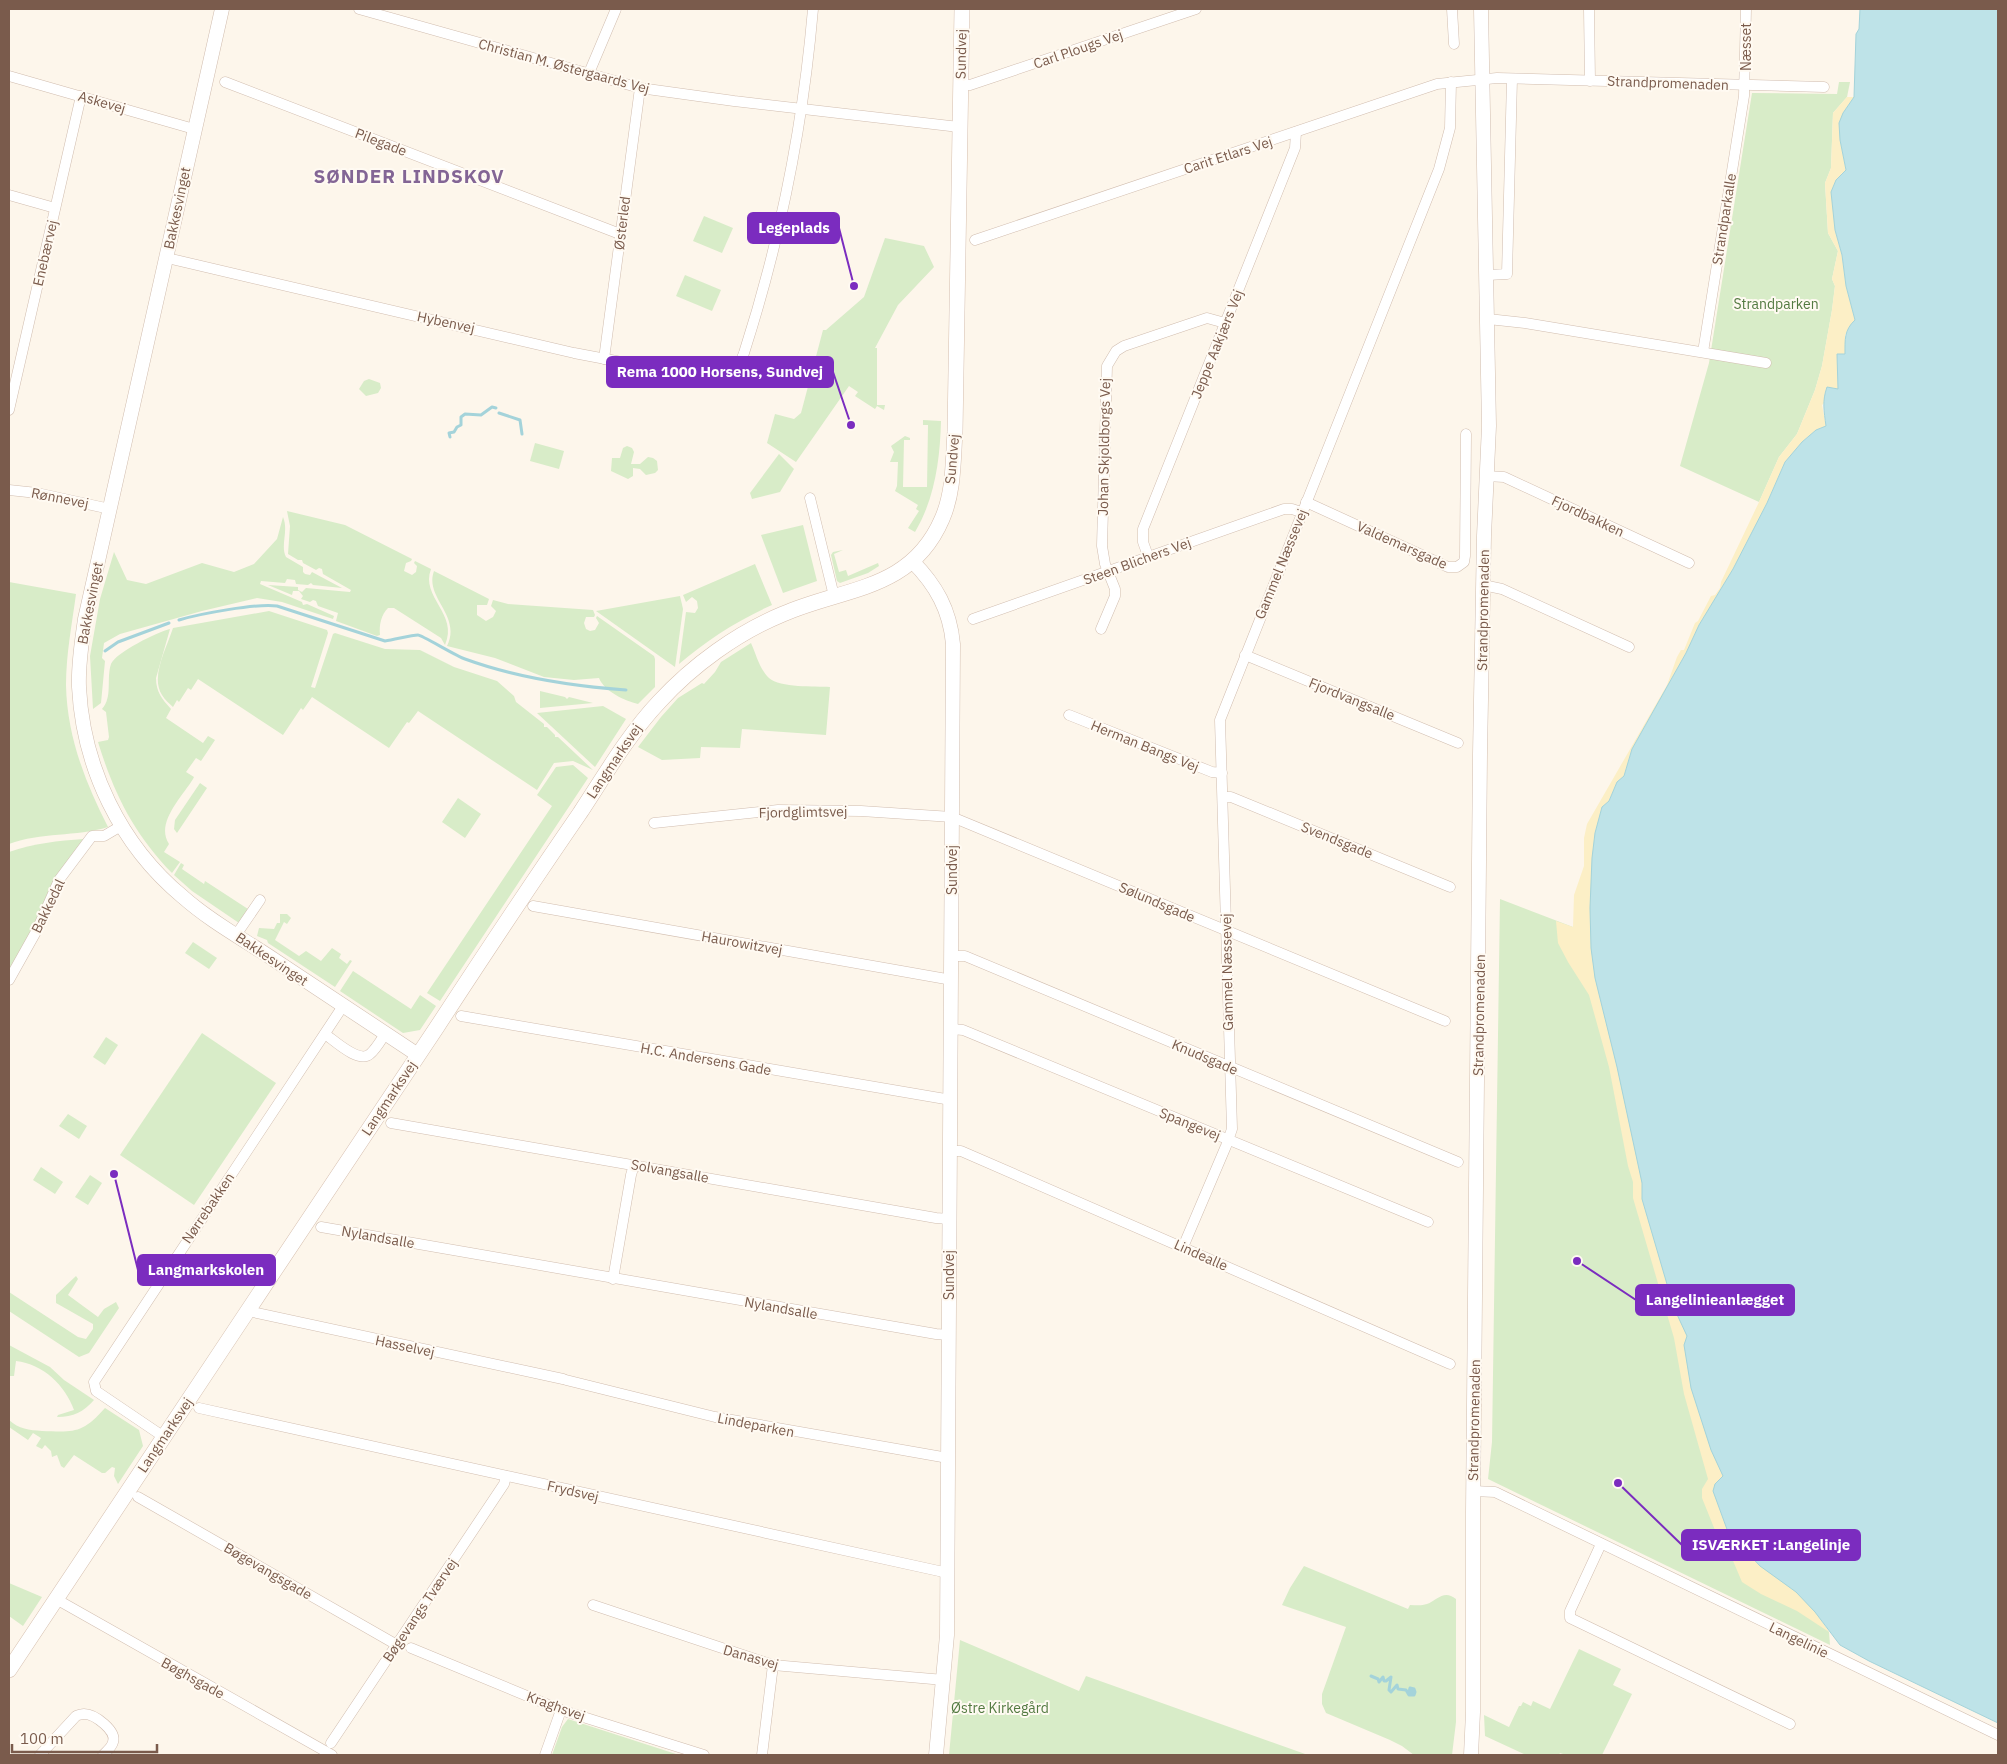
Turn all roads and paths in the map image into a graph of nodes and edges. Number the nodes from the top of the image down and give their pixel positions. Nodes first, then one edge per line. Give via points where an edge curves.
1 (222, 9) edge
2 (359, 9) edge
3 (616, 9) edge
4 (813, 9) edge
5 (962, 9) edge
6 (1196, 9) edge
7 (1452, 9) edge
8 (1481, 9) edge
9 (1589, 9) edge
10 (1746, 9) edge
11 (1454, 44) dead end
12 (589, 73) junction
13 (9, 76) edge
14 (1483, 79) junction
15 (1512, 79) junction
16 (1590, 81) junction
17 (225, 82) dead end
18 (1451, 82) junction
19 (960, 85) junction
20 (1745, 85) junction
21 (1824, 87) dead end
22 (640, 88) junction
23 (81, 96) junction
24 (802, 109) junction
25 (959, 127) junction
26 (194, 128) junction
27 (1296, 132) junction
28 (9, 195) edge
29 (55, 208) junction
30 (620, 234) junction
31 (975, 240) dead end
32 (167, 258) junction
33 (1487, 275) junction
34 (1488, 319) junction
35 (1225, 324) junction
36 (1703, 352) junction
37 (604, 359) junction
38 (1766, 363) dead end
39 (9, 410) edge
40 (1466, 434) dead end
41 (1486, 476) junction
42 (9, 490) edge
43 (810, 498) dead end
44 (1306, 502) junction
45 (110, 509) junction
46 (1301, 512) junction
47 (1148, 556) junction
48 (912, 561) junction
49 (1689, 563) dead end
50 (1108, 571) junction
51 (1483, 585) junction
52 (834, 596) junction
53 (973, 619) dead end
54 (1101, 629) dead end
55 (1630, 647) dead end
56 (1245, 655) junction
57 (1069, 715) dead end
58 (1458, 743) dead end
59 (1222, 773) junction
60 (1223, 797) junction
61 (952, 818) junction
62 (654, 823) dead end
63 (121, 826) junction
64 (1450, 887) dead end
65 (260, 900) dead end
66 (533, 906) dead end
67 (1226, 930) junction
68 (236, 935) junction
69 (951, 956) junction
70 (9, 980) edge
71 (952, 980) junction
72 (343, 1006) junction
73 (461, 1016) dead end
74 (1445, 1021) dead end
75 (952, 1029) junction
76 (324, 1034) junction
77 (385, 1034) junction
78 (418, 1055) junction
79 (1229, 1067) junction
80 (951, 1100) junction
81 (391, 1123) dead end
82 (1229, 1139) junction
83 (951, 1151) junction
84 (1458, 1162) dead end
85 (634, 1165) junction
86 (949, 1219) junction
87 (1428, 1222) dead end
88 (321, 1227) dead end
89 (1183, 1248) junction
90 (613, 1279) junction
91 (248, 1311) junction
92 (949, 1335) junction
93 (1450, 1364) dead end
94 (565, 1379) joint
95 (198, 1408) dead end
96 (164, 1437) junction
97 (948, 1458) junction
98 (506, 1476) junction
99 (1473, 1491) junction
100 (138, 1497) dead end
101 (1601, 1544) junction
102 (948, 1573) junction
103 (56, 1599) junction
104 (593, 1605) dead end
105 (397, 1645) junction
106 (411, 1648) dead end
107 (773, 1665) junction
108 (9, 1670) edge
109 (944, 1680) junction
110 (561, 1710) junction
111 (1790, 1724) dead end
112 (1998, 1735) edge
113 (331, 1742) dead end
114 (40, 1755) edge
115 (104, 1755) edge
116 (332, 1755) edge
117 (545, 1755) edge
118 (704, 1755) edge
119 (762, 1755) edge
120 (936, 1755) edge
121 (1471, 1755) edge

1 - 26 street, Bakkesvinget
2 - 12 street, Christian M. Østergaards Vej
3 - 12 street
4 - 24 street
5 - 19 main road, Sundvej
6 - 19 street, Carl Plougs Vej via 986,80
7 - 11 street
8 - 14 street, Strandpromenaden
9 - 16 street
10 - 20 street, Næsset
12 - 22 street, Christian M. Østergaards Vej
13 - 23 street, Askevej
14 - 15 street, Strandpromenaden
14 - 18 street, Carit Etlars Vej
14 - 33 street, Strandpromenaden
15 - 16 street, Strandpromenaden
15 - 33 street via 1507,274
16 - 20 street, Strandpromenaden
17 - 30 street, Pilegade
18 - 27 street, Carit Etlars Vej
18 - 44 street, Gammel Næssevej via 1450,128 1444,156
19 - 25 main road, Sundvej
20 - 21 street, Strandpromenaden
20 - 36 street, Strandparkalle
22 - 24 street, Christian M. Østergaards Vej
22 - 30 street, Østerled
23 - 26 street, Askevej
23 - 29 street, Enebærvej
24 - 25 street, Christian M. Østergaards Vej
24 - 37 street, Hybenvej via 781,220 740,365 727,376 711,379
25 - 48 main road, Sundvej via 955,432 949,496 934,534
26 - 32 street, Bakkesvinget
27 - 31 street, Carit Etlars Vej
27 - 35 street, Jeppe Aakjærs Vej via 1295,148
28 - 29 street
29 - 39 street, Enebærvej
30 - 37 street, Østerled
32 - 37 street, Hybenvej
32 - 45 street, Bakkesvinget
33 - 34 street, Strandpromenaden
34 - 36 street
34 - 41 street, Strandpromenaden
35 - 47 street, Jeppe Aakjærs Vej via 1143,529
35 - 50 street, Johan Skjoldborgs Vej via 1213,319 1202,320 1124,346 1110,359 1105,373 1102,539
36 - 38 street
40 - 44 street, Valdemarsgade via 1466,556 1457,567 1448,566
41 - 49 street, Fjordbakken via 1504,477
41 - 51 street, Strandpromenaden
42 - 45 street, Rønnevej
43 - 52 street
44 - 46 street, Gammel Næssevej
45 - 63 street, Bakkesvinget via 85,619 79,686 96,775
46 - 47 street, Steen Blichers Vej via 1284,509
46 - 56 street, Gammel Næssevej
47 - 50 street, Steen Blichers Vej
48 - 52 main road, Langmarksvej via 893,575 869,586
48 - 61 street, Sundvej via 940,597 952,632
50 - 53 street, Steen Blichers Vej
50 - 54 street via 1115,596
51 - 55 street via 1502,589
51 - 99 street, Strandpromenaden
52 - 78 main road, Langmarksvej via 750,629 683,678 662,699 619,753
56 - 58 street, Fjordvangsalle
56 - 59 street, Gammel Næssevej via 1220,720
57 - 59 street, Herman Bangs Vej via 1212,772
59 - 60 street, Gammel Næssevej
60 - 64 street, Svendsgade via 1231,797
60 - 67 street, Gammel Næssevej
61 - 62 street, Fjordglimtsvej via 861,811 778,810
61 - 67 street, Sølundsgade
61 - 69 street, Sundvej
63 - 68 street, Bakkesvinget via 164,880 204,914
63 - 70 street, Bakkedal via 104,836 92,836 59,880 37,930
65 - 68 street
66 - 71 street, Haurowitzvej
67 - 74 street, Sølundsgade
67 - 79 street, Gammel Næssevej
68 - 72 street, Bakkesvinget
69 - 71 street, Sundvej
69 - 79 street, Knudsgade via 965,956
71 - 75 street, Sundvej
72 - 76 street, Nørrebakken
72 - 77 street, Bakkesvinget
73 - 80 street, H.C. Andersens Gade
75 - 80 street, Sundvej
75 - 82 street, Spangevej via 963,1030
76 - 77 street via 354,1054 363,1056 372,1052
76 - 96 street, Nørrebakken via 94,1382 96,1391
77 - 78 street, Bakkesvinget
78 - 91 main road, Langmarksvej
79 - 82 street, Gammel Næssevej via 1232,1129
79 - 84 street, Knudsgade
80 - 83 street, Sundvej
81 - 85 street, Solvangsalle
82 - 87 street, Spangevej
82 - 89 street, Gammel Næssevej
83 - 86 street, Sundvej
83 - 89 street, Lindealle via 961,1151
85 - 86 street, Solvangsalle
85 - 90 street
86 - 92 street, Sundvej
88 - 90 street, Nylandsalle
89 - 93 street, Lindealle
90 - 92 street, Nylandsalle
91 - 94 street, Hasselvej
91 - 96 main road, Langmarksvej
92 - 97 street, Sundvej
94 - 97 street, Lindeparken via 732,1421
95 - 98 street, Frydsvej
96 - 103 main road, Langmarksvej
97 - 102 street, Sundvej
98 - 102 street, Frydsvej
98 - 105 street, Bøgevangs Tværvej via 504,1484
99 - 101 street, Langelinie via 1495,1492
99 - 121 street, Strandpromenaden
100 - 105 street, Bøgevangsgade
101 - 111 street via 1570,1611 1570,1618
101 - 112 street, Langelinie
102 - 109 street, Sundvej
103 - 108 main road, Langmarksvej
103 - 116 street, Bøghsgade
104 - 107 street, Danasvej
105 - 113 street, Bøgevangs Tværvej
106 - 110 street, Kraghsvej
107 - 109 street, Danasvej
107 - 119 street
109 - 120 street, Sundvej
110 - 117 street
110 - 118 street, Kraghsvej
114 - 115 street via 76,1716 83,1713 110,1729 114,1736 113,1744

